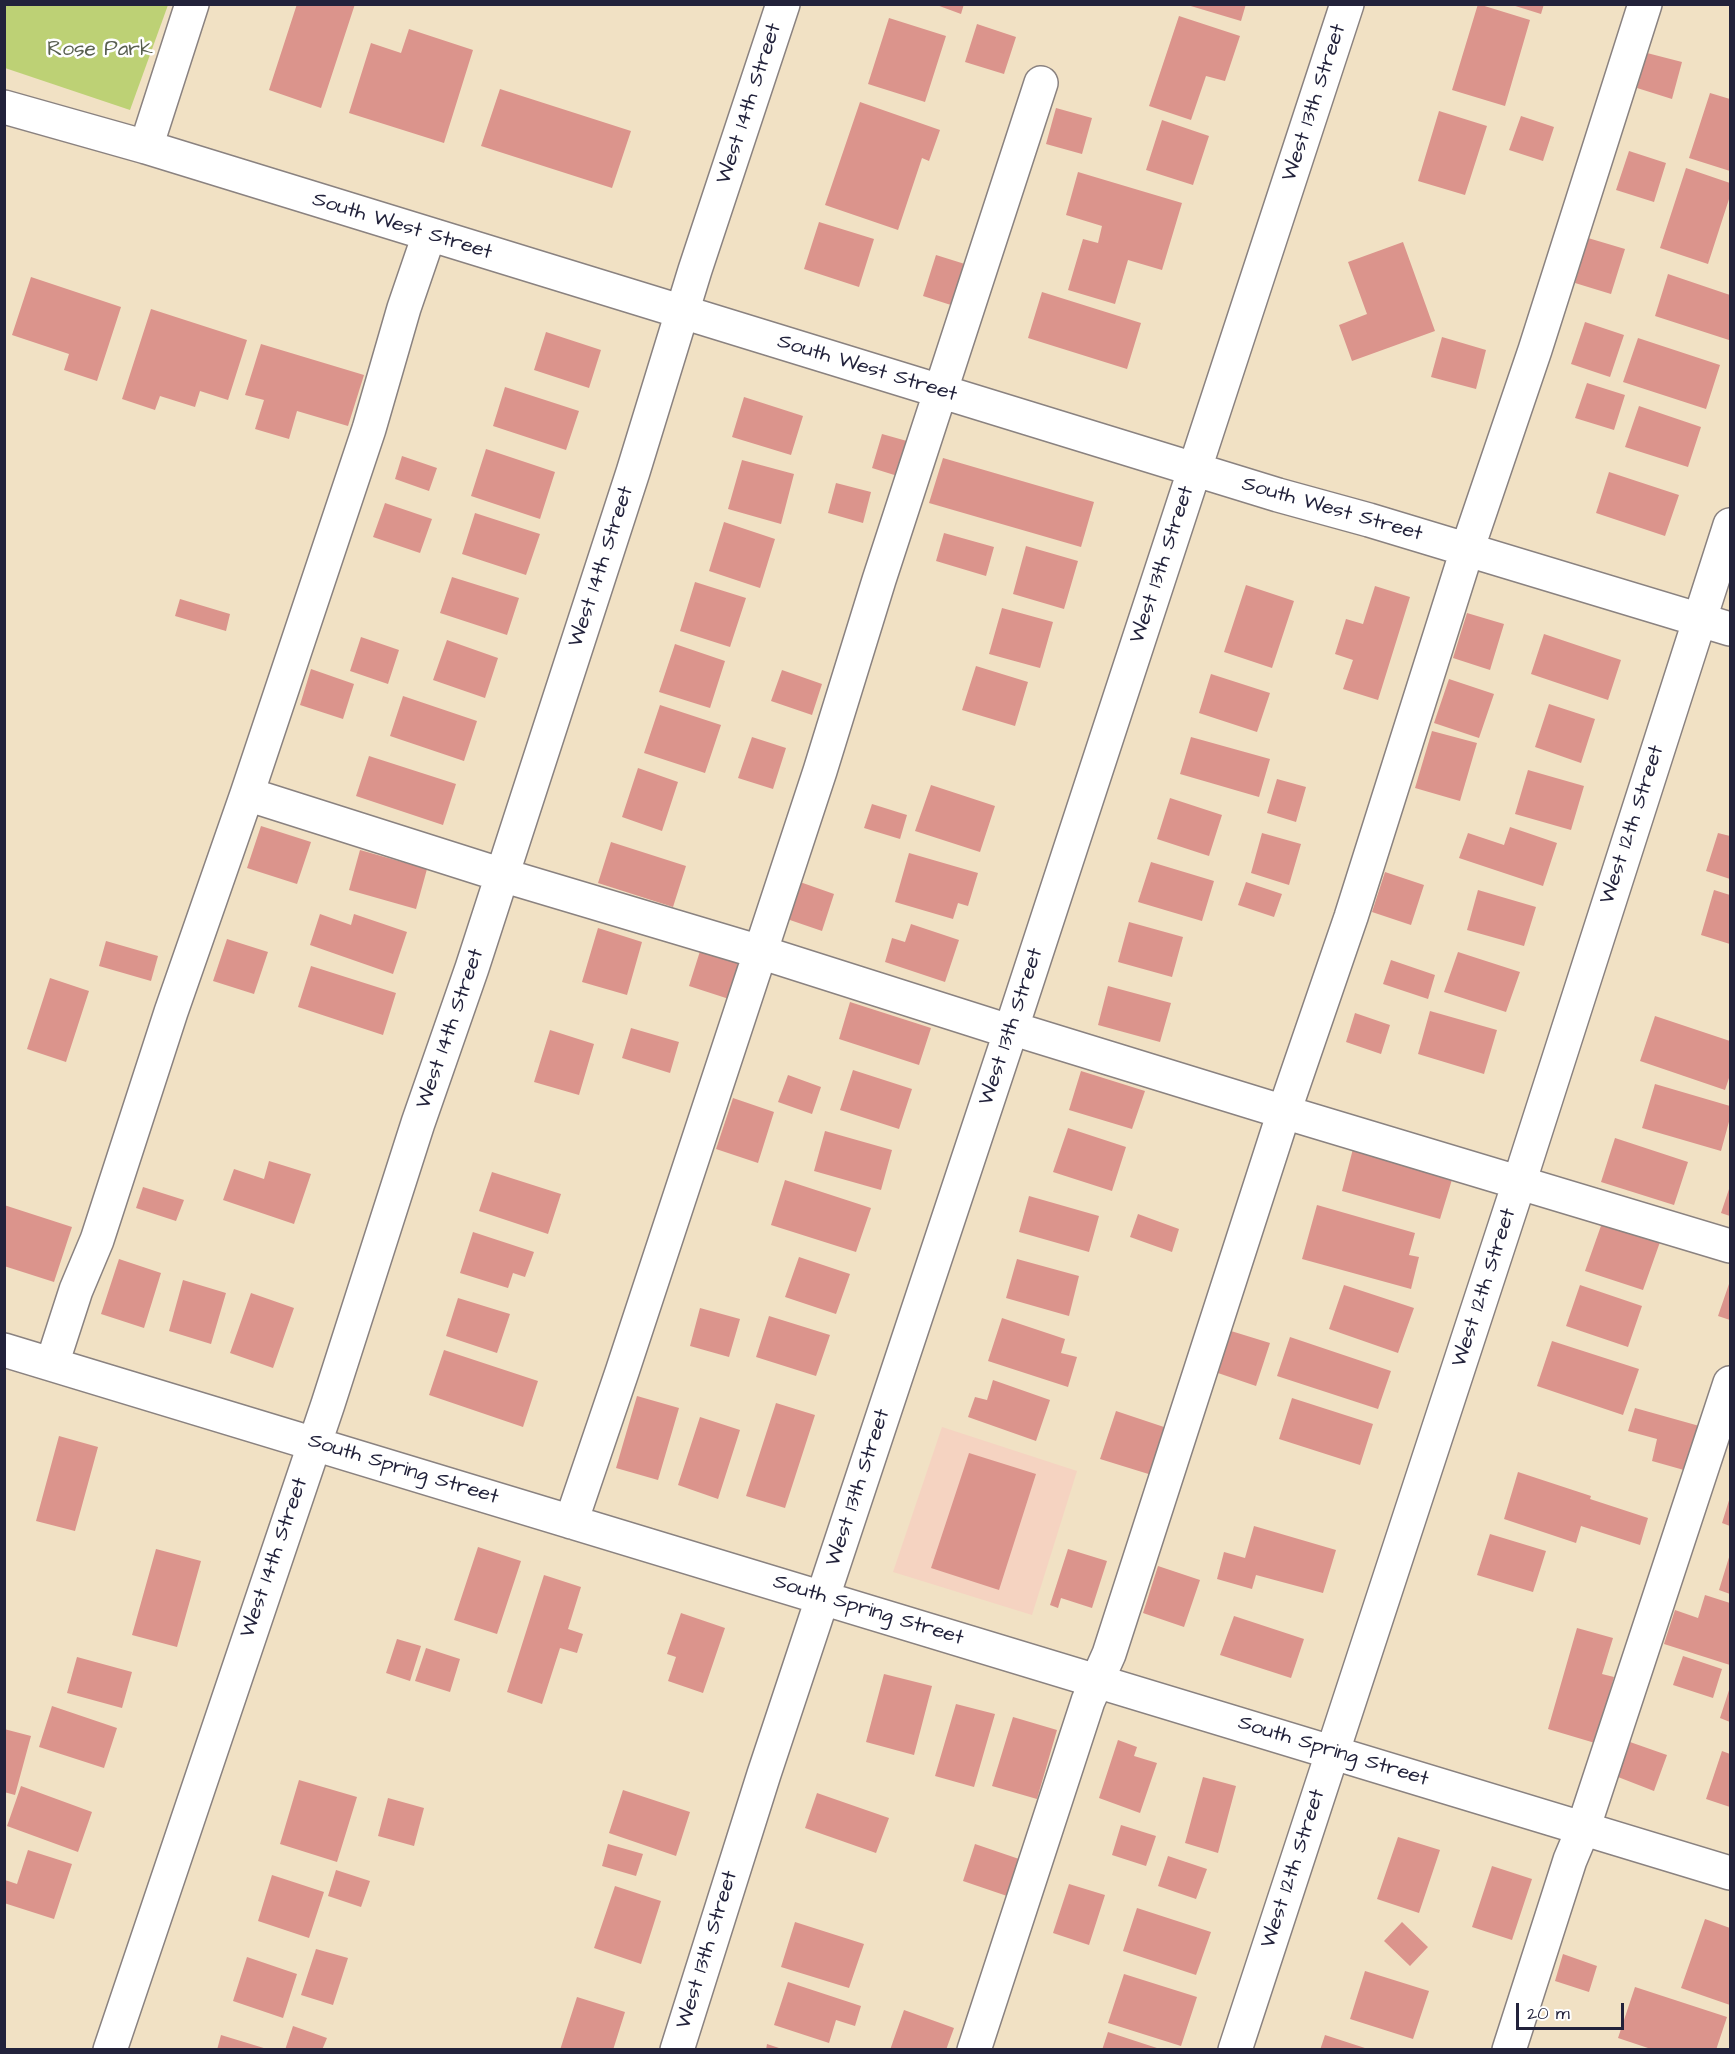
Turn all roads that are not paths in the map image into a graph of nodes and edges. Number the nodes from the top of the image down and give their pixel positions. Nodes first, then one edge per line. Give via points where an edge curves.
1 (192, 4) edge
2 (783, 4) edge
3 (1347, 4) edge
4 (1645, 4) edge
5 (1041, 83) dead end
6 (4, 107) edge
7 (146, 147) junction
8 (429, 235) junction
9 (682, 312) junction
10 (941, 392) junction
11 (1194, 469) junction
12 (1731, 525) edge
13 (1467, 550) junction
14 (1699, 619) junction
15 (1731, 629) edge
16 (247, 794) junction
17 (502, 875) junction
18 (759, 952) junction
19 (1011, 1030) junction
20 (1284, 1112) junction
21 (1519, 1183) junction
22 (1731, 1246) edge
23 (4, 1350) edge
24 (52, 1364) junction
25 (1731, 1383) edge
26 (314, 1443) junction
27 (571, 1522) junction
28 (823, 1597) junction
29 (1098, 1681) junction
30 (1332, 1752) junction
31 (1582, 1829) junction
32 (1731, 1873) edge
33 (110, 2049) edge
34 (677, 2049) edge
35 (974, 2049) edge
36 (1235, 2049) edge
37 (1509, 2049) edge

1 - 7 street
2 - 9 street, West 14th Street
3 - 11 street, West 13th Street
4 - 13 street
5 - 10 street
6 - 7 street, South West Street
7 - 8 street, South West Street
8 - 9 street, South West Street
8 - 16 street via 369,429
9 - 10 street, South West Street
9 - 17 street, West 14th Street
10 - 11 street, South West Street
10 - 18 street
11 - 13 street, South West Street
11 - 19 street, West 13th Street
12 - 14 street, West 12th Street
13 - 14 street, South West Street
13 - 20 street via 1351,917
14 - 15 street, South West Street
14 - 21 street, West 12th Street
16 - 17 street
16 - 24 street
17 - 18 street
17 - 26 street, West 14th Street
18 - 19 street
18 - 27 street
19 - 20 street
19 - 28 street, West 13th Street
20 - 21 street
20 - 29 street
21 - 22 street
21 - 30 street, West 12th Street
23 - 24 street, South Spring Street
24 - 26 street, South Spring Street
25 - 31 street
26 - 27 street, South Spring Street
26 - 33 street, West 14th Street
27 - 28 street, South Spring Street
28 - 29 street, South Spring Street
28 - 34 street, West 13th Street
29 - 30 street, South Spring Street
29 - 35 street via 1088,1701
30 - 31 street, South Spring Street
30 - 36 street, West 12th Street
31 - 32 street, South Spring Street
31 - 37 street

